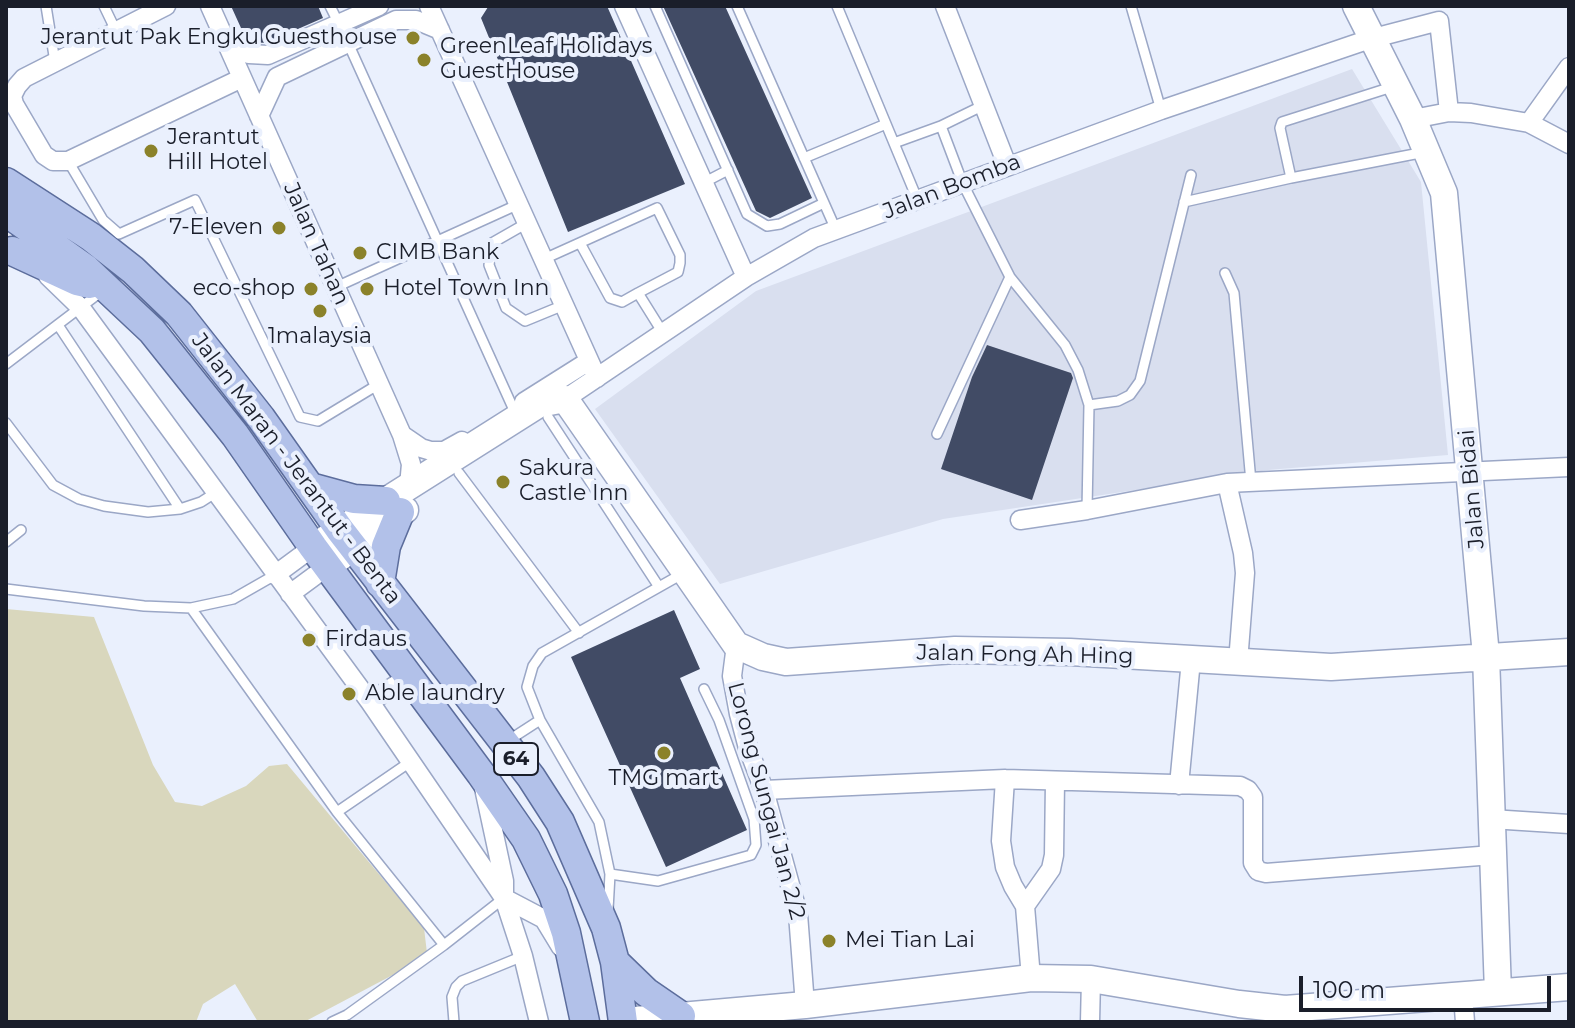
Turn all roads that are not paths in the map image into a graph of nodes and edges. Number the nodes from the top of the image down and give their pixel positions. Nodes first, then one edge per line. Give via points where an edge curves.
1 (46, 6) edge
2 (104, 6) edge
3 (166, 6) edge
4 (210, 6) edge
5 (330, 6) edge
6 (379, 6) edge
7 (429, 6) edge
8 (624, 6) edge
9 (655, 6) edge
10 (737, 6) edge
11 (837, 6) edge
12 (945, 6) edge
13 (1131, 6) edge
14 (1356, 6) edge
15 (1439, 13) edge
16 (339, 24) junction
17 (440, 30) junction
18 (116, 31) junction
19 (1370, 39) junction
20 (225, 41) junction
21 (348, 43) junction
22 (55, 62) junction
23 (1566, 76) edge
24 (242, 78) junction
25 (1395, 86) junction
26 (984, 105) junction
27 (1161, 110) junction
28 (1449, 112) junction
29 (259, 116) junction
30 (1413, 119) junction
31 (1529, 123) junction
32 (886, 124) junction
33 (941, 126) junction
34 (894, 143) junction
35 (1569, 144) edge
36 (1428, 151) junction
37 (804, 158) junction
38 (68, 161) junction
39 (1007, 165) junction
40 (728, 170) junction
41 (1191, 175) dead end
42 (1291, 178) junction
43 (6, 182) edge
44 (703, 183) junction
45 (963, 184) junction
46 (918, 201) junction
47 (1184, 202) junction
48 (824, 203) junction
49 (519, 204) junction
50 (6, 212) edge
51 (527, 223) junction
52 (836, 232) junction
53 (437, 241) junction
54 (580, 243) junction
55 (9, 249) edge
56 (544, 259) junction
57 (1225, 273) dead end
58 (746, 277) junction
59 (1010, 277) junction
60 (336, 287) junction
61 (106, 288) junction
62 (638, 293) junction
63 (564, 305) junction
64 (81, 308) junction
65 (58, 325) junction
66 (663, 334) junction
67 (6, 364) edge
68 (593, 369) junction
69 (379, 384) junction
70 (1089, 405) junction
71 (513, 408) junction
72 (556, 408) junction
73 (6, 423) edge
74 (937, 434) dead end
75 (402, 435) junction
76 (1569, 467) edge
77 (459, 473) junction
78 (1471, 474) junction
79 (1251, 482) junction
80 (1227, 483) junction
81 (310, 487) junction
82 (215, 493) junction
83 (399, 500) junction
84 (180, 509) junction
85 (1087, 510) junction
86 (1020, 520) dead end
87 (21, 530) dead end
88 (346, 538) junction
89 (6, 542) edge
90 (320, 556) junction
91 (685, 573) junction
92 (275, 575) junction
93 (380, 583) junction
94 (659, 587) junction
95 (6, 589) edge
96 (290, 594) junction
97 (191, 608) junction
98 (579, 633) junction
99 (736, 645) junction
100 (1569, 652) edge
101 (1486, 656) junction
102 (1191, 660) junction
103 (1238, 662) junction
104 (408, 677) junction
105 (704, 689) dead end
106 (370, 702) junction
107 (739, 714) junction
108 (540, 720) junction
109 (719, 720) junction
110 (503, 744) junction
111 (410, 762) junction
112 (481, 774) junction
113 (1005, 779) junction
114 (1055, 781) junction
115 (1179, 785) junction
116 (764, 790) junction
117 (337, 812) junction
118 (1491, 819) junction
119 (1569, 824) edge
120 (1492, 855) junction
121 (610, 874) junction
122 (504, 898) junction
123 (1025, 906) junction
124 (606, 928) junction
125 (444, 945) junction
126 (523, 956) junction
127 (615, 962) junction
128 (576, 972) junction
129 (1031, 978) junction
130 (1091, 979) junction
131 (1569, 987) edge
132 (1498, 992) junction
133 (1463, 996) junction
134 (805, 1005) junction
135 (348, 1018) edge
136 (689, 1019) edge
137 (332, 1022) edge
138 (454, 1022) edge
139 (539, 1022) edge
140 (585, 1022) edge
141 (622, 1022) edge
142 (1090, 1022) edge
143 (1465, 1022) edge

1 - 22 lane
2 - 18 lane
3 - 18 street
4 - 20 street, Jalan Tahan
5 - 16 lane
6 - 16 street
7 - 17 street
8 - 44 street
9 - 40 lane
10 - 37 lane
11 - 32 lane
12 - 26 street
13 - 27 lane
14 - 19 main road, Jalan Bidai
15 - 19 street, Jalan Bomba
15 - 28 street
16 - 20 street via 268,55 249,54
17 - 21 street via 416,20 396,20
17 - 49 street
18 - 22 street
19 - 25 main road, Jalan Bidai
19 - 27 street, Jalan Bomba
20 - 24 street, Jalan Tahan
21 - 29 street via 277,77
21 - 53 lane
22 - 38 street via 24,78 12,96 44,155
23 - 31 street
24 - 29 street, Jalan Tahan
24 - 38 street
25 - 30 main road, Jalan Bidai
25 - 42 lane via 1282,122
26 - 33 lane
26 - 39 street
27 - 39 street, Jalan Bomba
28 - 30 street
28 - 31 street
29 - 60 street, Jalan Tahan
30 - 36 main road, Jalan Bidai
31 - 35 street
32 - 34 lane
32 - 37 lane
33 - 34 lane
33 - 45 lane
34 - 46 lane
36 - 42 lane
36 - 78 main road, Jalan Bidai via 1444,193
37 - 48 lane
38 - 69 lane via 103,220 119,234 195,200 300,417 318,421
39 - 45 street, Jalan Bomba
40 - 44 lane
40 - 48 lane via 747,214 767,226
41 - 47 lane
42 - 47 lane
43 - 81 main road, Jalan Maran - Jerantut - Benta / 64 via 91,237 179,314
44 - 58 street
45 - 46 street, Jalan Bomba
45 - 59 lane
46 - 52 street, Jalan Bomba
47 - 70 lane via 1140,381 1118,401
48 - 52 lane
49 - 51 street
49 - 53 lane
50 - 61 main road, Jalan Maran - Jerantut - Benta / 64
51 - 56 street
51 - 63 lane via 492,243 489,265 506,308 525,321
52 - 58 street, Jalan Bomba via 814,238
53 - 60 lane
53 - 71 lane
54 - 56 lane
54 - 62 lane via 610,298 622,302
54 - 62 lane via 657,208 680,255 678,272
55 - 61 main road via 77,281
55 - 64 street via 58,283
56 - 63 street
57 - 79 lane via 1234,293
58 - 66 street, Jalan Bomba
59 - 70 lane via 1065,345
59 - 74 lane
60 - 69 street, Jalan Tahan
61 - 64 lane
61 - 90 main road, Jalan Maran - Jerantut - Benta / 64 via 152,331 189,377
62 - 66 lane
63 - 68 street
64 - 65 lane
64 - 82 street
65 - 67 lane
65 - 84 lane
66 - 68 street, Jalan Bomba
68 - 71 street
68 - 72 street, Jalan Bomba
69 - 75 street, Jalan Tahan
70 - 85 lane
71 - 75 street via 444,451 421,448
72 - 77 main road, Jalan Bomba
72 - 83 main road, Jalan Bomba via 539,404
72 - 91 main road
72 - 94 lane
73 - 84 lane via 64,493 104,506 148,512
75 - 83 street, Jalan Tahan via 411,464
76 - 78 street
77 - 83 main road, Jalan Bomba
77 - 98 lane
78 - 79 street
78 - 101 main road, Jalan Bidai
79 - 80 street
80 - 85 street
80 - 103 street via 1245,573
81 - 83 main road via 354,499
81 - 88 main road, Jalan Maran - Jerantut - Benta / 64
82 - 84 lane
82 - 92 street
83 - 88 main road, Jalan Bomba
83 - 93 main road
85 - 86 street
87 - 89 lane
88 - 90 main road, Jalan Bomba
88 - 93 main road, Jalan Maran - Jerantut - Benta / 64
90 - 92 street
90 - 96 street
90 - 104 main road, Jalan Maran - Jerantut - Benta / 64
91 - 94 lane
91 - 99 main road
92 - 96 street
92 - 97 lane via 233,599
93 - 110 main road, Jalan Maran - Jerantut - Benta / 64
94 - 98 lane
95 - 97 lane
96 - 106 street
97 - 117 lane
98 - 108 lane via 542,653 533,666 527,687
99 - 102 main road, Jalan Fong Ah Hing via 786,662 955,650
99 - 107 street, Lorong Sungai Jan 2/2 via 732,676
100 - 101 main road, Jalan Fong Ah Hing
101 - 103 main road, Jalan Fong Ah Hing via 1331,667
101 - 118 main road, Jalan Bidai
102 - 103 main road, Jalan Fong Ah Hing
102 - 115 street
104 - 106 street
104 - 112 main road, Jalan Maran - Jerantut - Benta / 64
105 - 109 lane
106 - 111 street
107 - 109 lane
107 - 116 street, Lorong Sungai Jan 2/2
108 - 110 lane
108 - 121 lane via 599,822
109 - 121 lane via 754,819 756,845 751,855 658,881
110 - 124 main road, Jalan Maran - Jerantut - Benta / 64 via 560,822
111 - 117 lane
111 - 122 street
112 - 122 street
112 - 128 main road, Jalan Maran - Jerantut - Benta / 64 via 526,839 553,894
113 - 114 street
113 - 116 street
113 - 123 street via 1005,867
114 - 115 street
114 - 123 street via 1051,869
115 - 120 street via 1248,790 1254,807 1253,863 1266,873
116 - 134 street, Lorong Sungai Jan 2/2 via 798,914
117 - 125 lane
118 - 119 street
118 - 120 main road, Jalan Bidai
120 - 132 main road, Jalan Bidai
121 - 124 lane
122 - 125 lane
122 - 126 street
122 - 128 street via 544,919
123 - 129 street
124 - 127 main road, Jalan Maran - Jerantut - Benta / 64
125 - 135 lane
126 - 138 lane via 462,981 452,997
126 - 139 street
127 - 136 main road via 646,992
127 - 141 main road, Jalan Maran - Jerantut - Benta / 64
128 - 140 main road, Jalan Maran - Jerantut - Benta / 64
129 - 130 main road
129 - 134 main road
130 - 133 main road via 1285,1009
130 - 142 street
131 - 132 main road
132 - 133 main road
133 - 143 street
134 - 136 main road
135 - 137 lane
136 - 141 main road

